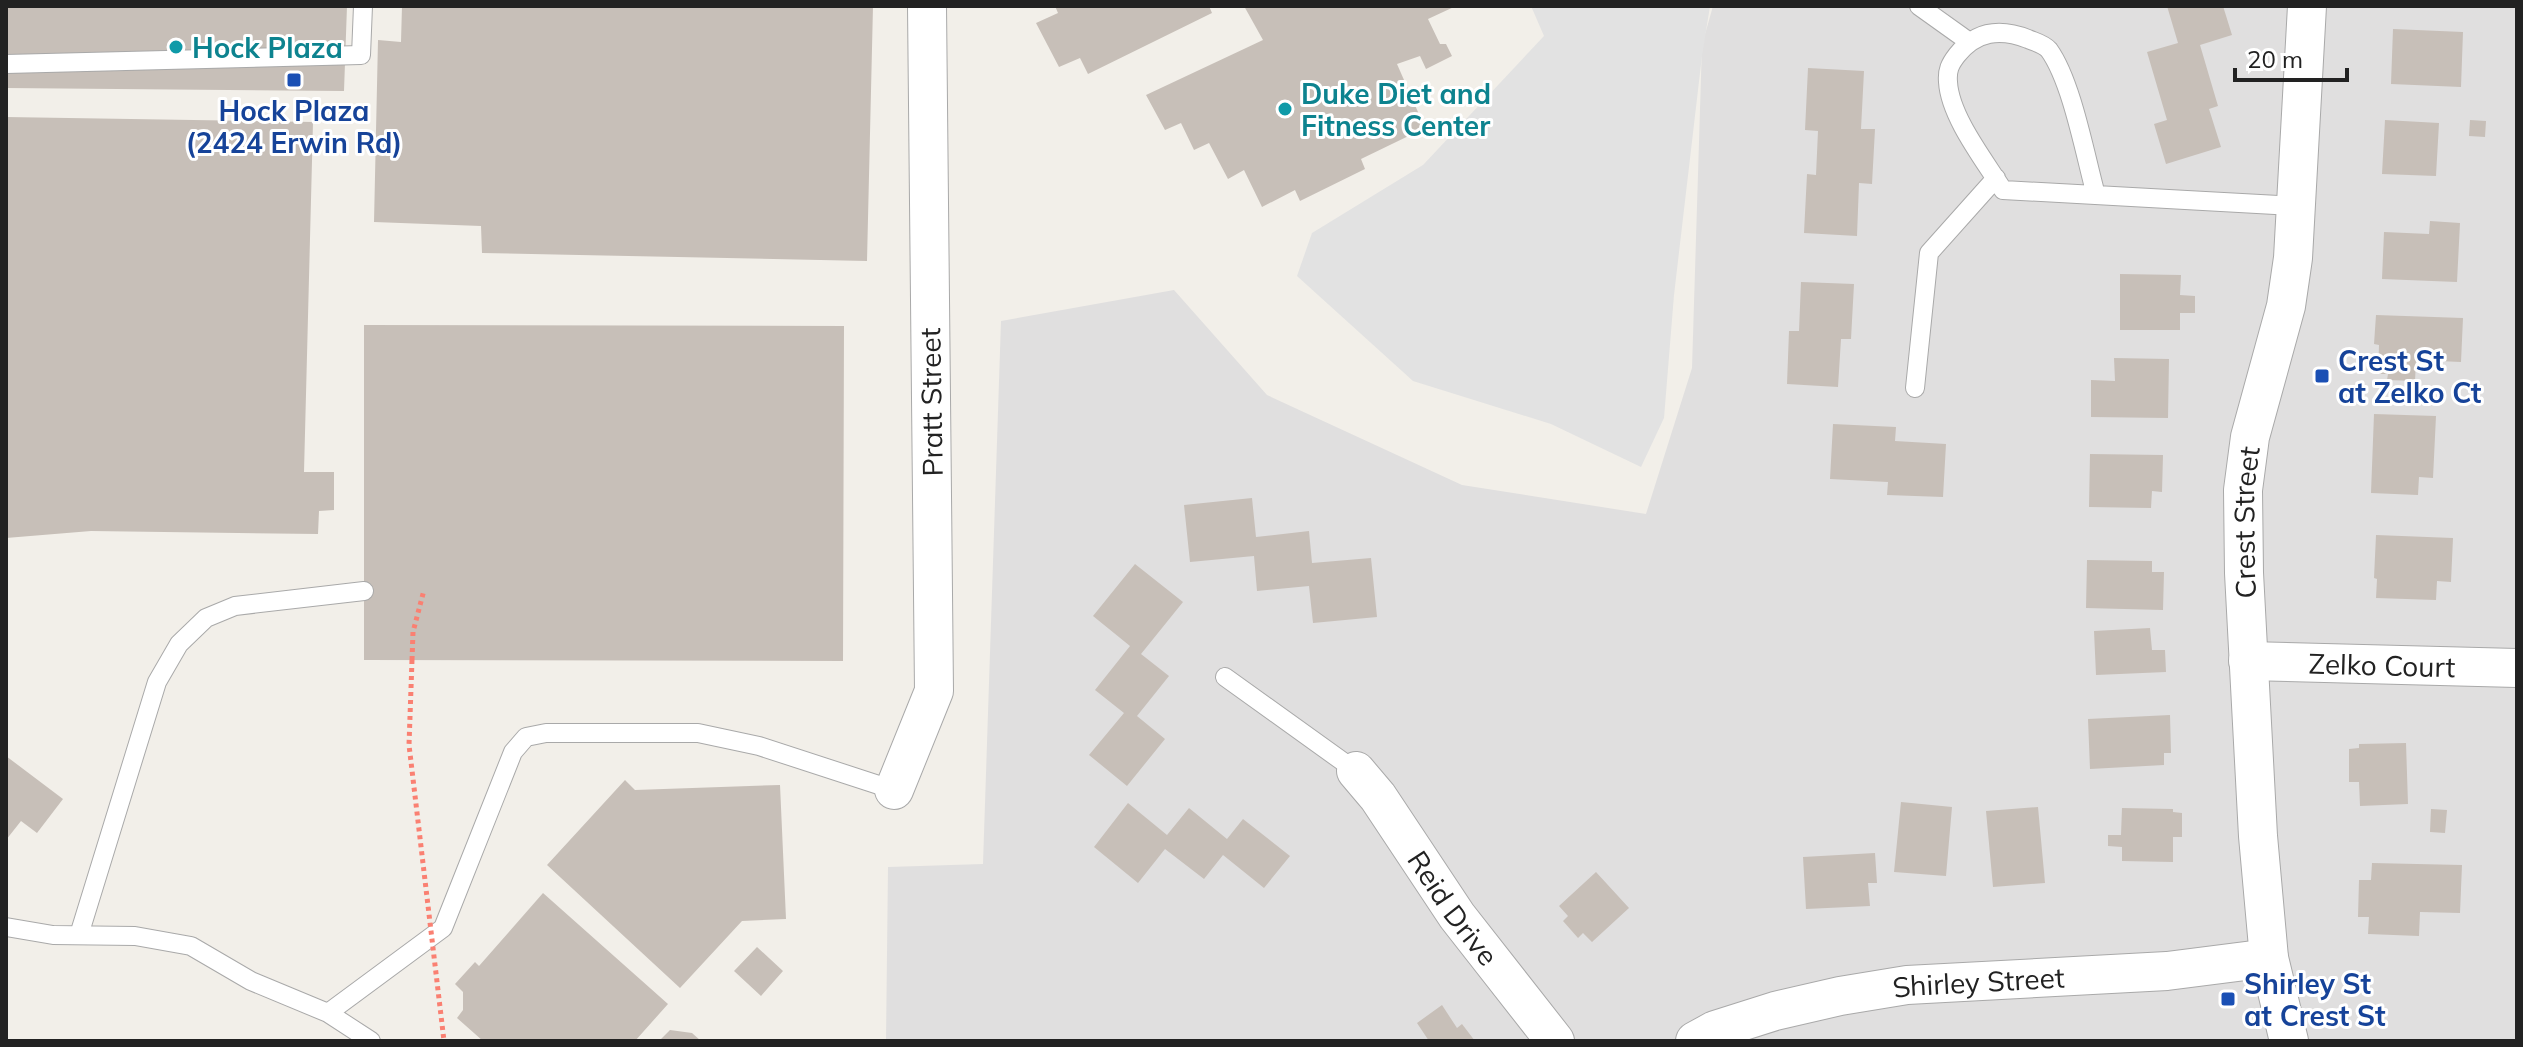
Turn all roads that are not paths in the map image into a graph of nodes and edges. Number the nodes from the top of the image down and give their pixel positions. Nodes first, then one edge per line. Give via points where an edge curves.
1 (363, 6) edge
2 (927, 6) edge
3 (1919, 6) edge
4 (2307, 6) edge
5 (1968, 41) junction
6 (6, 64) edge
7 (1996, 178) junction
8 (2096, 195) junction
9 (2295, 206) junction
10 (1915, 388) dead end
11 (364, 591) dead end
12 (2248, 661) junction
13 (2517, 668) edge
14 (1225, 677) dead end
15 (1356, 771) joint
16 (894, 790) joint
17 (6, 927) edge
18 (79, 935) junction
19 (2269, 958) junction
20 (328, 1013) junction
21 (371, 1041) edge
22 (1555, 1041) edge
23 (1695, 1041) edge
24 (2289, 1041) edge

1 - 6 lane via 361,55
2 - 16 street, Pratt Street via 934,691
3 - 5 lane
4 - 9 street, Crest Street
5 - 7 lane via 1948,66 1948,84 1965,129
5 - 8 lane via 1989,33 2046,46 2062,70
7 - 8 lane via 2003,190
7 - 10 lane via 1929,253
8 - 9 lane
9 - 12 street, Crest Street via 2286,306 2250,437 2243,490
11 - 18 lane via 235,606 206,618 179,644 157,682
12 - 13 street, Zelko Court
12 - 19 street, Crest Street
14 - 15 lane
15 - 22 street, Reid Drive via 1457,916
16 - 20 lane via 759,746 698,733 526,737 513,752 443,928
17 - 18 lane
18 - 20 lane via 135,936 191,946 251,981
19 - 23 street, Shirley Street via 2167,971 1907,985 1775,1011
19 - 24 street, Crest Street
20 - 21 lane

